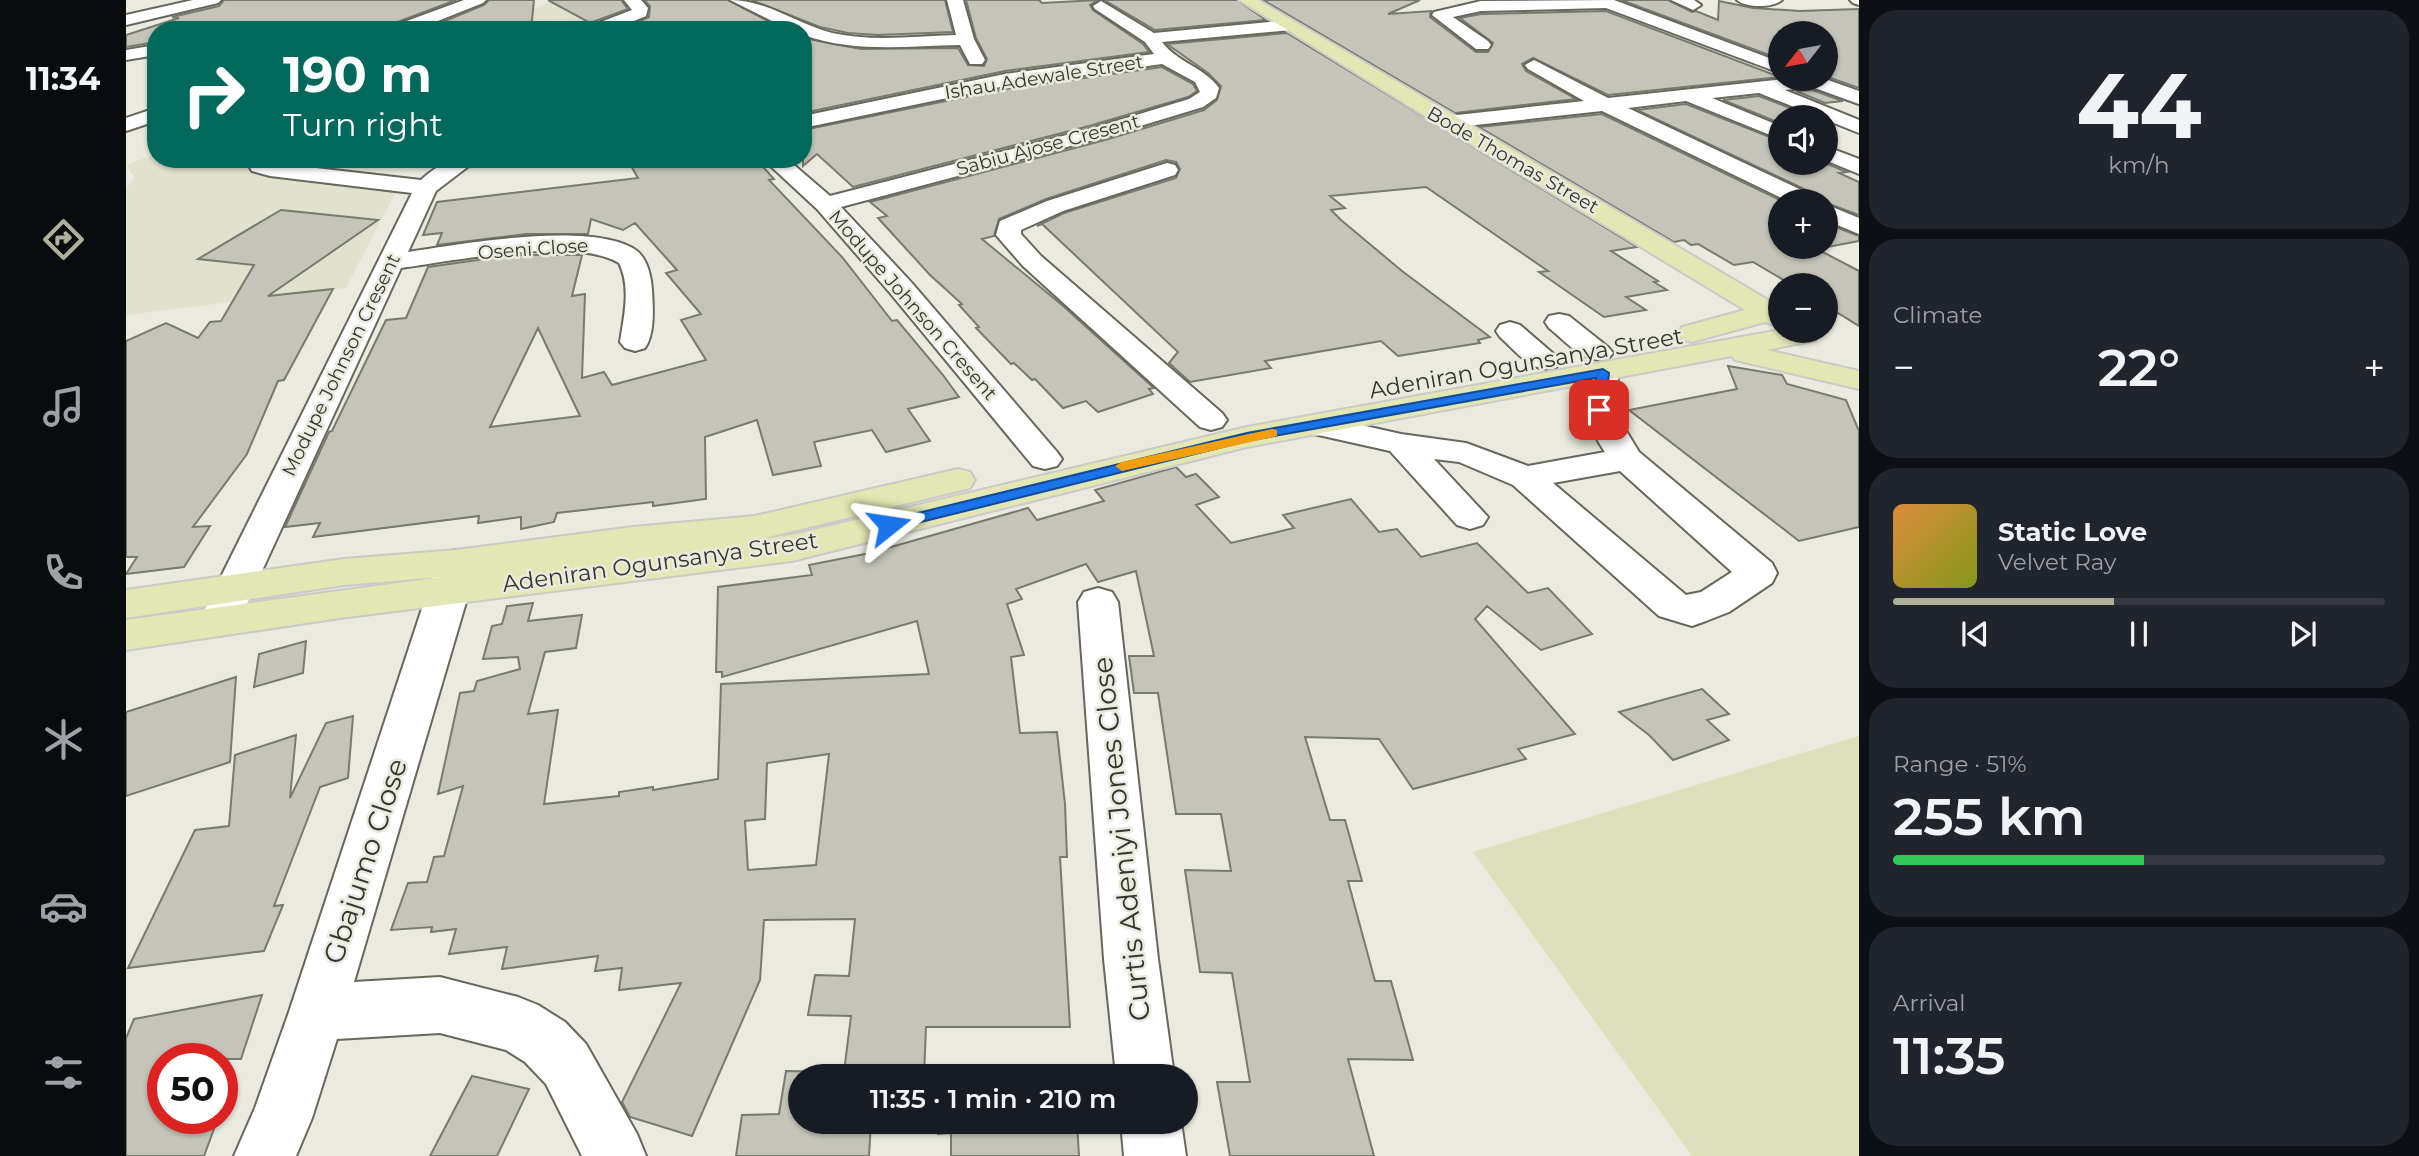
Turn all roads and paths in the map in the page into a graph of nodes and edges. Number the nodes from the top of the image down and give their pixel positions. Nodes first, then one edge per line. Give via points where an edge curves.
1 (213, 0) edge
2 (478, 0) edge
3 (632, 0) edge
4 (738, 0) edge
5 (955, 0) edge
6 (1247, 0) edge
7 (1449, 0) edge
8 (1480, 0) edge
9 (1745, 0) edge
10 (1774, 0) edge
11 (1603, 1) edge
12 (1101, 6) dead end
13 (126, 20) edge
14 (423, 21) edge
15 (619, 21) edge
16 (788, 21) edge
17 (1291, 25) junction
18 (812, 31) edge
19 (1151, 38) junction
20 (966, 40) junction
21 (1482, 45) dead end
22 (147, 52) edge
23 (126, 55) edge
24 (1165, 58) junction
25 (1768, 63) edge
26 (1534, 65) dead end
27 (1005, 80) junction
28 (1768, 87) edge
29 (1762, 88) junction
30 (1838, 90) edge
31 (1689, 96) junction
32 (1859, 97) edge
33 (1606, 105) junction
34 (147, 117) edge
35 (812, 120) edge
36 (1448, 122) junction
37 (126, 125) edge
38 (1859, 127) edge
39 (1768, 128) edge
40 (1838, 158) edge
41 (1859, 167) edge
42 (267, 168) edge
43 (452, 168) edge
44 (784, 168) edge
45 (1167, 170) dead end
46 (426, 188) junction
47 (1781, 189) edge
48 (825, 204) junction
49 (1838, 217) edge
50 (1859, 227) edge
51 (390, 262) junction
52 (1714, 279) junction
53 (1768, 311) edge
54 (1559, 322) dead end
55 (1768, 326) edge
56 (1510, 331) dead end
57 (1768, 332) edge
58 (1692, 333) junction
59 (635, 342) dead end
60 (1820, 343) edge
61 (1722, 350) junction
62 (1545, 362) junction
63 (1600, 363) junction
64 (1859, 367) edge
65 (1859, 380) edge
66 (1340, 412) junction
67 (1211, 420) junction
68 (1401, 444) junction
69 (1045, 459) junction
70 (1627, 459) junction
71 (1525, 477) junction
72 (1470, 517) dead end
73 (453, 577) junction
74 (1098, 602) dead end
75 (126, 604) edge
76 (227, 605) junction
77 (126, 635) edge
78 (317, 1012) junction
79 (1144, 1064) edge
80 (1152, 1134) edge
81 (265, 1156) edge
82 (615, 1156) edge
83 (1155, 1156) edge

1 - 13 street
2 - 14 street
3 - 15 street via 640,13
4 - 16 street
5 - 20 street
6 - 17 main road, Bode Thomas Street
7 - 8 street
9 - 10 street
11 - 21 street via 1481,6 1440,15
11 - 25 street
12 - 19 street
17 - 19 street, Ishau Adewale Street
17 - 36 main road, Bode Thomas Street
18 - 20 street via 840,40 875,42
19 - 24 street, Ishau Adewale Street
20 - 27 street via 978,62
22 - 23 street
24 - 27 street, Ishau Adewale Street
24 - 48 street, Sabiu Ajose Cresent via 1202,78 1209,94 1196,103 1097,133
26 - 33 street
27 - 35 street, Ishau Adewale Street
28 - 29 street
29 - 31 street
29 - 38 street
30 - 32 street
31 - 33 street
31 - 39 street
33 - 36 street
33 - 47 street
34 - 37 street
36 - 52 main road, Bode Thomas Street
40 - 41 street
42 - 46 street
43 - 46 street, Modupe Johnson Cresent
44 - 48 street, Modupe Johnson Cresent
45 - 67 street via 1055,205 1009,226 1008,235
46 - 51 street, Modupe Johnson Cresent
48 - 69 street, Modupe Johnson Cresent
49 - 50 street
51 - 59 street, Oseni Close via 539,244 609,247 628,255 635,267
51 - 76 street, Modupe Johnson Cresent
52 - 53 main road, Bode Thomas Street
52 - 58 main road via 1709,304
54 - 63 street
55 - 58 main road, Adeniran Ogunsanya Street
56 - 62 street
57 - 61 main road, Adeniran Ogunsanya Street
58 - 63 main road, Adeniran Ogunsanya Street
60 - 64 main road, Bode Thomas Street
61 - 63 main road, Adeniran Ogunsanya Street
61 - 65 main road
62 - 63 main road, Adeniran Ogunsanya Street
62 - 66 main road, Adeniran Ogunsanya Street
63 - 66 main road, Adeniran Ogunsanya Street
63 - 70 street via 1599,410 1604,429
66 - 67 main road, Adeniran Ogunsanya Street
66 - 68 street
66 - 73 main road, Adeniran Ogunsanya Street via 792,548
67 - 69 main road, Adeniran Ogunsanya Street
68 - 71 street via 1466,453
68 - 72 street
69 - 73 main road, Adeniran Ogunsanya Street via 755,528 633,540
70 - 71 street
70 - 71 street via 1758,573 1715,602 1692,611 1672,606
73 - 76 main road, Adeniran Ogunsanya Street
73 - 78 street, Gbajumo Close
74 - 79 street, Curtis Adeniyi Jones Close
75 - 76 main road, Adeniran Ogunsanya Street
76 - 77 main road, Adeniran Ogunsanya Street
78 - 81 street, Gbajumo Close
78 - 82 street via 440,1005 518,1025 545,1042 566,1065
80 - 83 street

